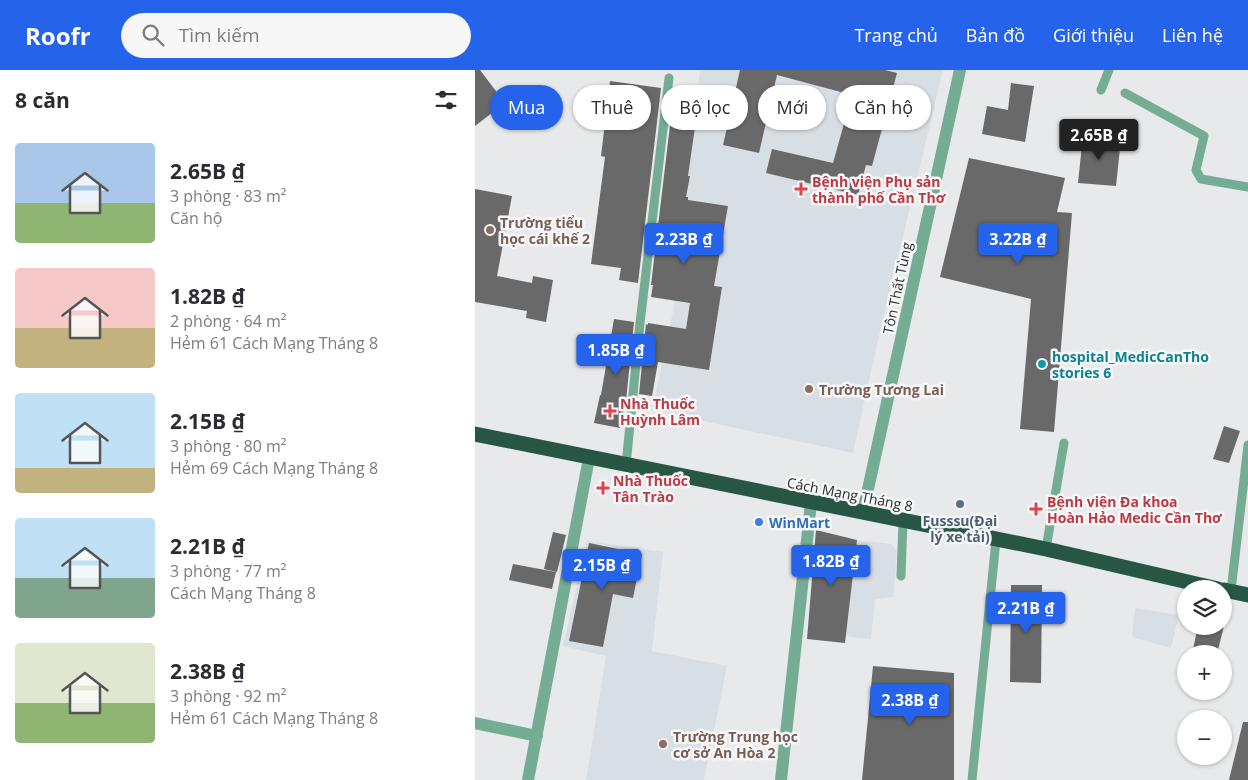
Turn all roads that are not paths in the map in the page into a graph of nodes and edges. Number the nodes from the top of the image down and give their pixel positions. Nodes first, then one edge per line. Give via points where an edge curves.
1 (960, 70) edge
2 (1109, 70) edge
3 (669, 78) dead end
4 (1101, 90) dead end
5 (1125, 93) dead end
6 (1248, 186) edge
7 (475, 434) edge
8 (1064, 443) dead end
9 (1248, 445) edge
10 (589, 458) junction
11 (626, 465) junction
12 (811, 503) junction
13 (863, 512) junction
14 (903, 520) junction
15 (997, 540) junction
16 (1047, 549) junction
17 (901, 576) dead end
18 (1181, 580) edge
19 (1226, 580) edge
20 (1232, 592) edge
21 (1248, 595) edge
22 (475, 723) edge
23 (537, 736) junction
24 (528, 780) edge
25 (781, 780) edge
26 (972, 780) edge

1 - 13 street, Tôn Thất Tùng
2 - 4 lane
3 - 11 lane
5 - 6 lane via 1204,136 1196,170 1201,179
7 - 10 highway, Cách Mạng Tháng 8
8 - 16 lane
9 - 19 lane
10 - 11 highway, Cách Mạng Tháng 8
10 - 23 street
11 - 12 highway, Cách Mạng Tháng 8
12 - 13 highway, Cách Mạng Tháng 8
12 - 25 street
13 - 14 highway, Cách Mạng Tháng 8
14 - 15 highway, Cách Mạng Tháng 8
14 - 17 lane
15 - 16 highway, Cách Mạng Tháng 8
15 - 26 lane
16 - 18 highway, Cách Mạng Tháng 8
20 - 21 highway, Cách Mạng Tháng 8
22 - 23 street
23 - 24 street

